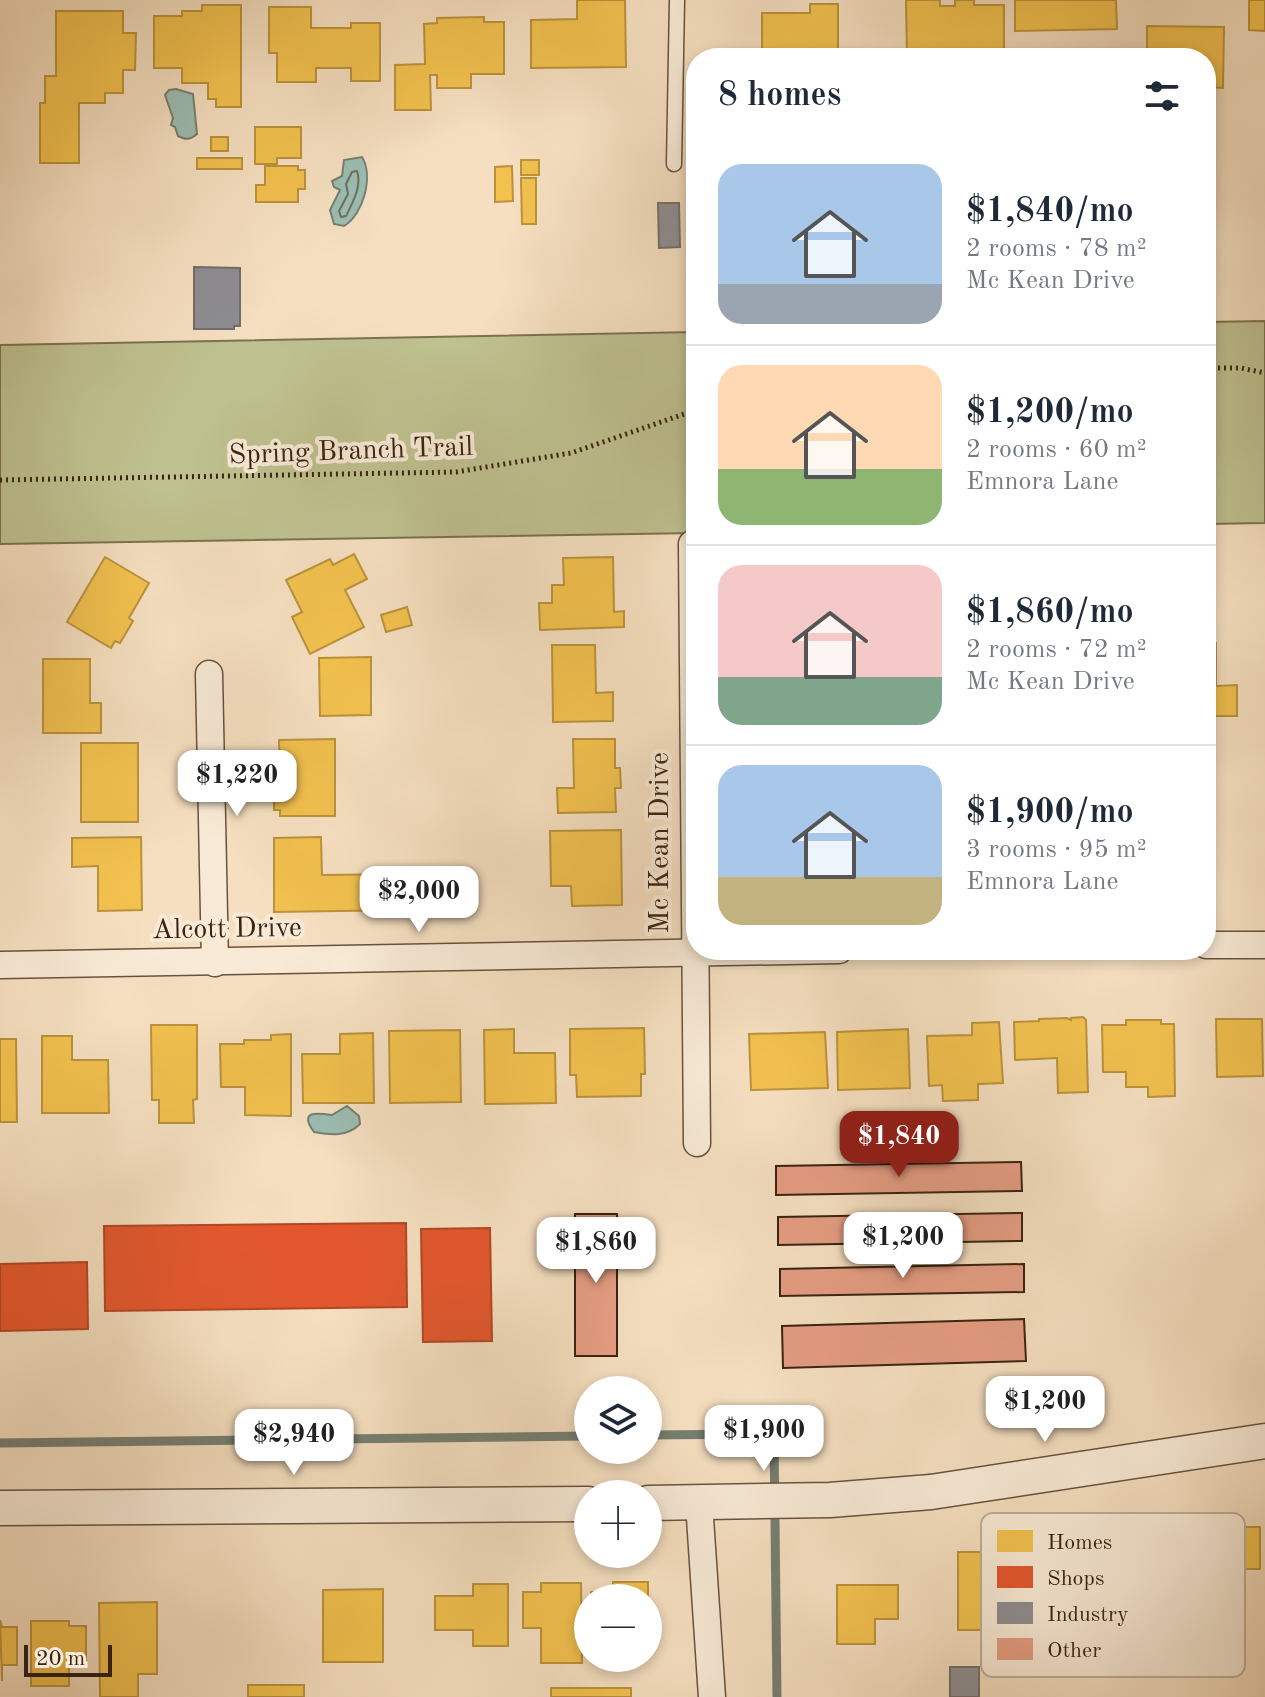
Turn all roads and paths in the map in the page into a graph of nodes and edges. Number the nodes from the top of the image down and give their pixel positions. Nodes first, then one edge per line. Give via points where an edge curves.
1 (677, 0) edge
2 (674, 164) dead end
3 (1216, 368) edge
4 (1265, 373) edge
5 (686, 413) edge
6 (0, 480) edge
7 (209, 674) dead end
8 (1216, 945) edge
9 (1265, 945) edge
10 (686, 953) edge
11 (694, 960) edge
12 (215, 963) junction
13 (0, 965) edge
14 (697, 1143) dead end
15 (1265, 1441) edge
16 (662, 1503) edge
17 (699, 1503) junction
18 (574, 1504) edge
19 (0, 1508) edge
20 (712, 1697) edge

1 - 2 lane
3 - 4 path
5 - 6 path, Spring Branch Trail via 571,453 456,472
7 - 12 street
8 - 9 street
10 - 12 street, Alcott Drive
11 - 14 street, Mc Kean Drive
12 - 13 street, Alcott Drive
15 - 17 street via 931,1492
16 - 17 street
17 - 20 street
18 - 19 street

